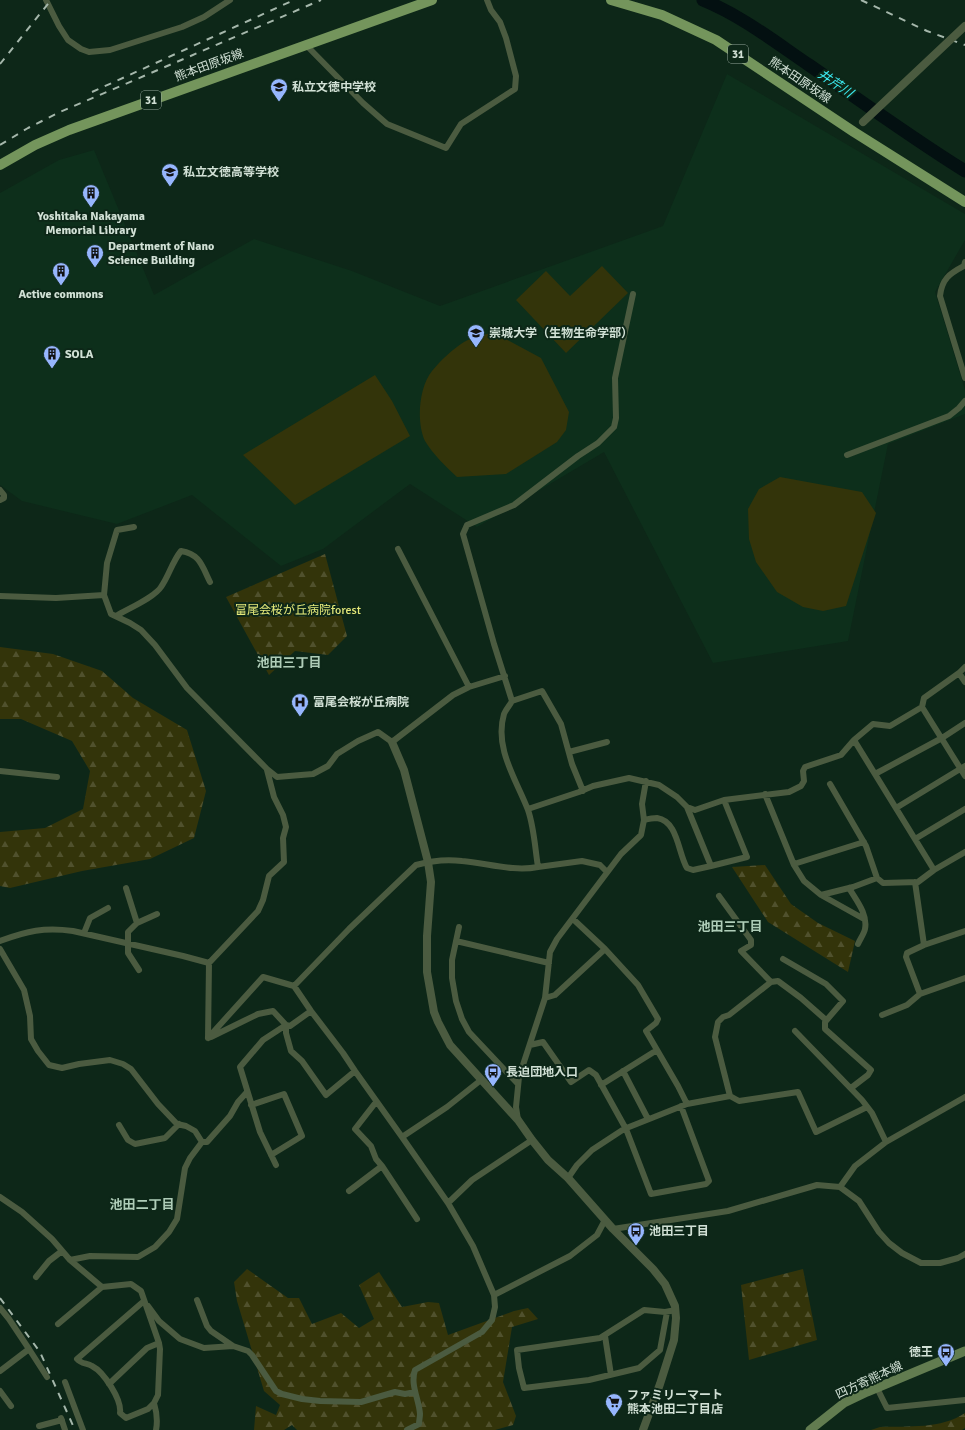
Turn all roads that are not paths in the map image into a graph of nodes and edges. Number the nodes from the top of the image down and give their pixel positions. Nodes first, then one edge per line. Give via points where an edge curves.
1 (46, 0) edge
2 (230, 0) edge
3 (432, 0) edge
4 (487, 0) edge
5 (611, 0) edge
6 (965, 26) edge
7 (305, 44) junction
8 (854, 132) junction
9 (0, 165) edge
10 (965, 202) edge
11 (965, 262) edge
12 (633, 294) dead end
13 (965, 378) edge
14 (965, 401) edge
15 (847, 455) dead end
16 (0, 490) edge
17 (0, 500) edge
18 (134, 527) dead end
19 (398, 548) dead end
20 (210, 582) dead end
21 (104, 595) junction
22 (0, 596) edge
23 (116, 616) junction
24 (965, 667) edge
25 (959, 673) junction
26 (505, 676) junction
27 (965, 682) edge
28 (469, 687) junction
29 (512, 701) junction
30 (922, 707) junction
31 (965, 723) edge
32 (942, 738) junction
33 (854, 740) junction
34 (392, 742) junction
35 (607, 742) dead end
36 (569, 752) junction
37 (963, 767) edge
38 (267, 769) junction
39 (0, 771) edge
40 (875, 774) junction
41 (965, 776) edge
42 (56, 777) dead end
43 (646, 781) junction
44 (830, 784) dead end
45 (583, 791) junction
46 (765, 794) junction
47 (724, 800) junction
48 (687, 807) junction
49 (896, 808) junction
50 (965, 809) edge
51 (528, 810) junction
52 (644, 820) junction
53 (915, 839) junction
54 (864, 842) junction
55 (964, 854) edge
56 (428, 862) junction
57 (794, 864) junction
58 (711, 866) junction
59 (538, 867) junction
60 (934, 870) junction
61 (607, 872) junction
62 (877, 878) junction
63 (915, 882) junction
64 (126, 888) dead end
65 (849, 888) junction
66 (821, 895) junction
67 (719, 896) dead end
68 (108, 908) dead end
69 (157, 914) dead end
70 (573, 919) junction
71 (864, 919) junction
72 (137, 923) junction
73 (459, 927) dead end
74 (965, 931) edge
75 (84, 933) junction
76 (0, 941) edge
77 (456, 941) junction
78 (129, 943) junction
79 (858, 944) dead end
80 (924, 945) junction
81 (0, 949) edge
82 (605, 949) junction
83 (783, 959) dead end
84 (209, 963) junction
85 (549, 963) junction
86 (139, 970) dead end
87 (965, 978) edge
88 (771, 982) junction
89 (294, 986) junction
90 (920, 994) junction
91 (545, 998) junction
92 (310, 1011) junction
93 (882, 1015) dead end
94 (826, 1020) junction
95 (286, 1025) junction
96 (795, 1031) dead end
97 (208, 1038) junction
98 (530, 1045) junction
99 (657, 1050) junction
100 (354, 1071) junction
101 (623, 1071) junction
102 (481, 1080) junction
103 (518, 1084) junction
104 (601, 1085) junction
105 (851, 1088) junction
106 (247, 1092) junction
107 (730, 1096) junction
108 (965, 1097) edge
109 (376, 1102) junction
110 (251, 1105) junction
111 (684, 1105) junction
112 (867, 1107) junction
113 (648, 1119) junction
114 (518, 1120) junction
115 (179, 1124) junction
116 (120, 1125) dead end
117 (626, 1129) junction
118 (402, 1137) junction
119 (532, 1140) junction
120 (202, 1142) junction
121 (886, 1142) junction
122 (271, 1155) junction
123 (276, 1165) dead end
124 (382, 1166) junction
125 (568, 1178) junction
126 (840, 1187) junction
127 (349, 1191) dead end
128 (0, 1197) edge
129 (448, 1203) junction
130 (417, 1219) dead end
131 (605, 1220) junction
132 (613, 1229) junction
133 (62, 1251) junction
134 (965, 1254) edge
135 (70, 1260) junction
136 (36, 1277) dead end
137 (102, 1287) junction
138 (494, 1295) junction
139 (197, 1300) dead end
140 (144, 1301) junction
141 (0, 1308) edge
142 (676, 1310) junction
143 (667, 1312) junction
144 (58, 1324) dead end
145 (605, 1336) junction
146 (159, 1342) junction
147 (233, 1346) junction
148 (28, 1349) junction
149 (965, 1351) edge
150 (1, 1369) edge
151 (611, 1375) junction
152 (47, 1377) dead end
153 (65, 1382) dead end
154 (109, 1384) junction
155 (877, 1388) junction
156 (0, 1391) edge
157 (415, 1392) junction
158 (965, 1400) edge
159 (154, 1403) junction
160 (11, 1406) dead end
161 (39, 1426) dead end
162 (65, 1430) edge
163 (82, 1430) edge
164 (156, 1430) edge
165 (406, 1430) edge
166 (643, 1430) edge
167 (810, 1430) edge

1 - 2 street via 68,40 89,52 110,50 182,27 204,17
3 - 7 main road, 熊本田原坂線 / 31
4 - 7 street via 506,38 516,76 515,89 461,124 446,148 387,124
5 - 8 main road, 熊本田原坂線 / 31 via 662,15 716,40
6 - 8 street, bridge
7 - 9 main road, 熊本田原坂線 / 31 via 69,130 35,145
8 - 10 main road, 熊本田原坂線 / 31
11 - 13 street via 964,266 945,280 940,296
12 - 26 street via 615,378 614,426 598,443 514,505 467,525 463,534
14 - 15 street via 949,416
16 - 17 street via 4,494 4,498
18 - 21 street via 118,530 107,564
19 - 28 street
20 - 23 street via 200,561 190,552 181,551 174,560 161,589
21 - 22 street via 56,598
21 - 23 street via 112,614
23 - 38 street via 141,630 187,688
24 - 25 street
25 - 27 street
25 - 30 street via 924,698
26 - 28 street
26 - 29 street
28 - 34 street via 454,695
29 - 36 street via 542,691 561,724
29 - 51 street via 505,713 501,737
30 - 32 street
30 - 33 street via 890,726 873,724
31 - 32 street
32 - 37 street
32 - 40 street
33 - 40 street
33 - 46 street via 841,755 805,767 801,786 789,792
34 - 38 street via 378,732 337,754 328,766 313,774 277,777
34 - 56 street via 404,770
35 - 36 street
36 - 45 street
37 - 41 street
37 - 49 street
38 - 84 street via 274,797 286,827 283,838 284,862 269,876 258,911
39 - 42 street
40 - 49 street
43 - 45 street via 629,778 593,786
43 - 48 street via 666,789
43 - 52 street via 642,804
44 - 54 street
45 - 51 street
46 - 47 street
46 - 57 street
47 - 48 street via 695,810
47 - 58 street via 747,857
48 - 58 street
49 - 53 street
50 - 53 street
51 - 59 street
52 - 58 street via 657,818 668,822 687,868 693,870
52 - 61 street via 641,835
53 - 60 street
54 - 57 street
54 - 62 street
55 - 60 street
56 - 59 street via 460,860 512,868
56 - 89 street via 416,865
56 - 102 street via 431,882 427,972 434,1012 450,1045
57 - 66 street via 804,881
59 - 61 street via 582,861 600,865
60 - 63 street
61 - 70 street
62 - 63 street via 883,883
62 - 65 street
63 - 80 street
64 - 72 street
65 - 66 street
65 - 71 street via 863,911
66 - 71 street
67 - 88 street via 751,940 751,945 742,951
68 - 75 street via 90,918
69 - 72 street
70 - 82 street
70 - 85 street via 557,939 550,952
71 - 79 street via 865,929
72 - 78 street via 128,932
73 - 77 street
74 - 80 street
75 - 76 street via 57,928 37,929
75 - 78 street
77 - 85 street
77 - 103 street via 452,978 462,1019 470,1032
78 - 84 street
78 - 86 street via 128,953
80 - 90 street via 906,953
81 - 115 street via 24,990 30,1016 31,1038 49,1065 62,1068 110,1060 122,1064 131,1069 158,1104
82 - 91 street via 555,995
82 - 99 street via 638,984 658,1019 646,1032
83 - 94 street via 826,984 843,1001
84 - 97 street
85 - 91 street
87 - 90 street
88 - 94 street via 778,981
88 - 107 street via 718,1022 715,1037
89 - 92 street
89 - 97 street via 262,977
90 - 93 street via 907,1005
91 - 98 street
92 - 95 street via 290,1026
92 - 100 street
94 - 105 street via 825,1029 871,1070
95 - 97 street via 273,1011 258,1014
95 - 100 street via 291,1051 302,1061 326,1095
95 - 106 street via 263,1040 240,1067
96 - 105 street
98 - 103 street
98 - 104 street via 543,1042 571,1082 589,1070 596,1075
99 - 101 street
99 - 111 street via 678,1086
100 - 109 street
101 - 104 street
101 - 113 street
102 - 114 street
102 - 118 street via 447,1107
103 - 114 street
104 - 117 street
105 - 112 street
106 - 110 street
106 - 120 street via 207,1142
107 - 111 street
107 - 112 street via 739,1101 798,1092 816,1132
108 - 121 street
109 - 118 street
109 - 124 street via 355,1129 371,1146
110 - 122 street
110 - 122 street via 284,1094 302,1136
111 - 113 street
111 - 117 street via 709,1181 706,1184 651,1194
112 - 121 street
113 - 117 street
114 - 119 street
115 - 116 street via 165,1138 135,1144 128,1140
115 - 120 street via 194,1131
117 - 125 street via 592,1150
118 - 129 street
119 - 125 street via 548,1160
119 - 129 street via 472,1180
120 - 135 street via 186,1168 177,1218 169,1232 155,1247 138,1257 90,1256
121 - 126 street via 855,1166
122 - 123 street
124 - 127 street
124 - 130 street
125 - 131 street
126 - 132 street via 817,1185 728,1211
126 - 134 street via 859,1201 889,1243 911,1258 921,1263 940,1263
128 - 133 street via 22,1212
129 - 138 street via 473,1246
131 - 132 street
131 - 138 street via 597,1235 570,1256
132 - 142 street via 665,1284
133 - 135 street
133 - 136 street
135 - 137 street
137 - 140 street via 132,1284 141,1291
137 - 144 street
138 - 157 street via 492,1320 486,1328 415,1370
139 - 147 street via 207,1326
140 - 146 street
140 - 147 street via 159,1321 180,1339 204,1348
140 - 154 street via 77,1360 92,1366
141 - 148 street
142 - 143 street
142 - 166 street via 674,1340
143 - 145 street via 644,1310
143 - 151 street via 660,1350 639,1368
145 - 151 street
145 - 151 street via 517,1350 518,1368 524,1388
146 - 154 street via 147,1348
146 - 159 street via 158,1395
147 - 157 street via 248,1351 276,1391 282,1394 320,1401 361,1402 394,1392
148 - 150 street
148 - 152 street
149 - 155 main road, 四方寄熊本線
153 - 163 street
154 - 159 street via 118,1398 120,1413 126,1418 148,1409
155 - 158 street via 887,1408
155 - 167 main road, 四方寄熊本線 via 844,1403
156 - 160 street
157 - 165 street via 420,1415 418,1424
159 - 164 street via 157,1416
161 - 162 street via 62,1419

